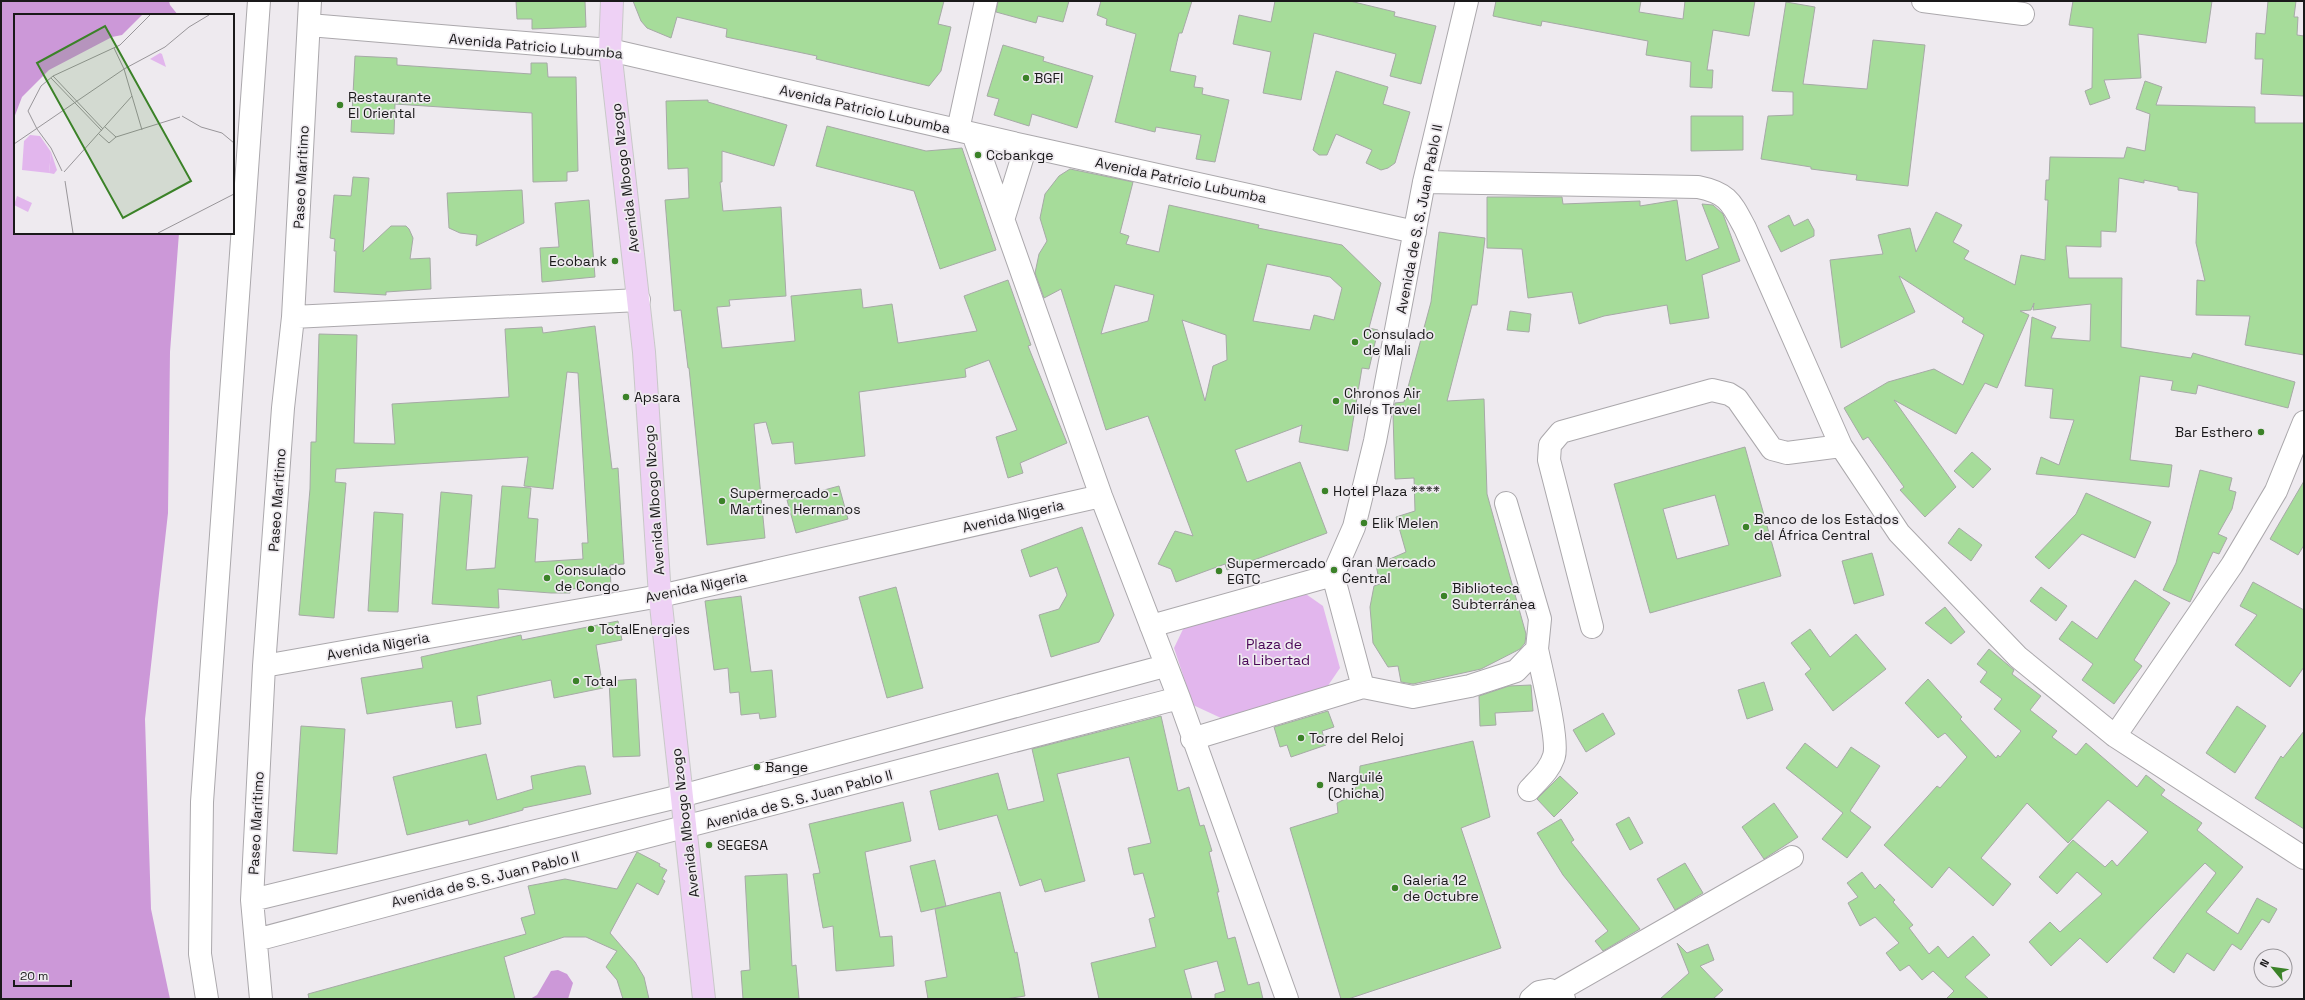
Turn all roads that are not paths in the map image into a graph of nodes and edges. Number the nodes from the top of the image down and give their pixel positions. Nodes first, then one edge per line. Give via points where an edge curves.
1 (259, 1) edge
2 (310, 1) edge
3 (612, 1) edge
4 (986, 1) edge
5 (1467, 1) edge
6 (1935, 2) edge
7 (2023, 14) dead end
8 (309, 25) junction
9 (610, 50) junction
10 (966, 132) junction
11 (1026, 146) junction
12 (1424, 182) junction
13 (1004, 217) junction
14 (1415, 232) junction
15 (639, 300) junction
16 (293, 317) junction
17 (2304, 422) edge
18 (1841, 446) junction
19 (1101, 496) junction
20 (1506, 503) dead end
21 (1333, 575) junction
22 (660, 596) junction
23 (1151, 626) junction
24 (1592, 627) dead end
25 (1537, 649) junction
26 (264, 666) junction
27 (1165, 666) junction
28 (1363, 687) junction
29 (1179, 698) junction
30 (2115, 736) junction
31 (1192, 739) junction
32 (1529, 790) dead end
33 (682, 796) junction
34 (687, 828) junction
35 (471, 846) junction
36 (1792, 858) dead end
37 (2304, 858) edge
38 (481, 880) junction
39 (252, 900) junction
40 (256, 940) junction
41 (1560, 996) edge
42 (207, 999) edge
43 (261, 999) edge
44 (704, 999) edge
45 (1287, 999) edge
46 (1531, 999) edge

1 - 42 street via 202,802 200,954
2 - 8 street, Paseo Marítimo
3 - 9 main road, Avenida Mbogo Nzogo
4 - 10 street
5 - 12 street, Avenida de S. S. Juan Pablo II
6 - 7 street
8 - 9 street, Avenida Patricio Lubumba
8 - 16 street, Paseo Marítimo
9 - 10 street, Avenida Patricio Lubumba
9 - 15 main road, Avenida Mbogo Nzogo
10 - 11 street, Avenida Patricio Lubumba
10 - 13 street
11 - 13 street
11 - 14 street, Avenida Patricio Lubumba
12 - 14 street, Avenida de S. S. Juan Pablo II
12 - 18 street via 1698,187 1718,191 1728,199 1745,228
13 - 19 street
14 - 21 street, Avenida de S. S. Juan Pablo II via 1375,441 1354,526
15 - 16 street
15 - 22 main road, Avenida Mbogo Nzogo
16 - 26 street, Paseo Marítimo via 283,408
17 - 30 street via 2276,491 2232,565
18 - 24 street via 1787,453 1772,449 1737,399 1712,390 1561,432 1550,445 1549,460
18 - 30 street via 1899,533 1953,591 2018,657
19 - 22 street, Avenida Nigeria
19 - 23 street
20 - 25 street via 1540,619
21 - 23 street
21 - 28 street
22 - 26 street, Avenida Nigeria
22 - 33 main road, Avenida Mbogo Nzogo
23 - 27 street
25 - 28 street via 1516,672 1470,686 1413,697
25 - 32 street via 1554,736 1555,754 1547,772
26 - 39 street, Paseo Marítimo
27 - 29 street
27 - 33 street
28 - 31 street
29 - 31 street
29 - 34 street, Avenida de S. S. Juan Pablo II
30 - 37 street
31 - 45 street
33 - 34 main road, Avenida Mbogo Nzogo
33 - 35 street
34 - 38 street, Avenida de S. S. Juan Pablo II
34 - 44 main road, Avenida Mbogo Nzogo
35 - 38 street
35 - 39 street
36 - 41 street
38 - 40 street, Avenida de S. S. Juan Pablo II
39 - 40 street, Paseo Marítimo
40 - 43 street, Paseo Marítimo
41 - 46 street via 1550,990 1539,992

